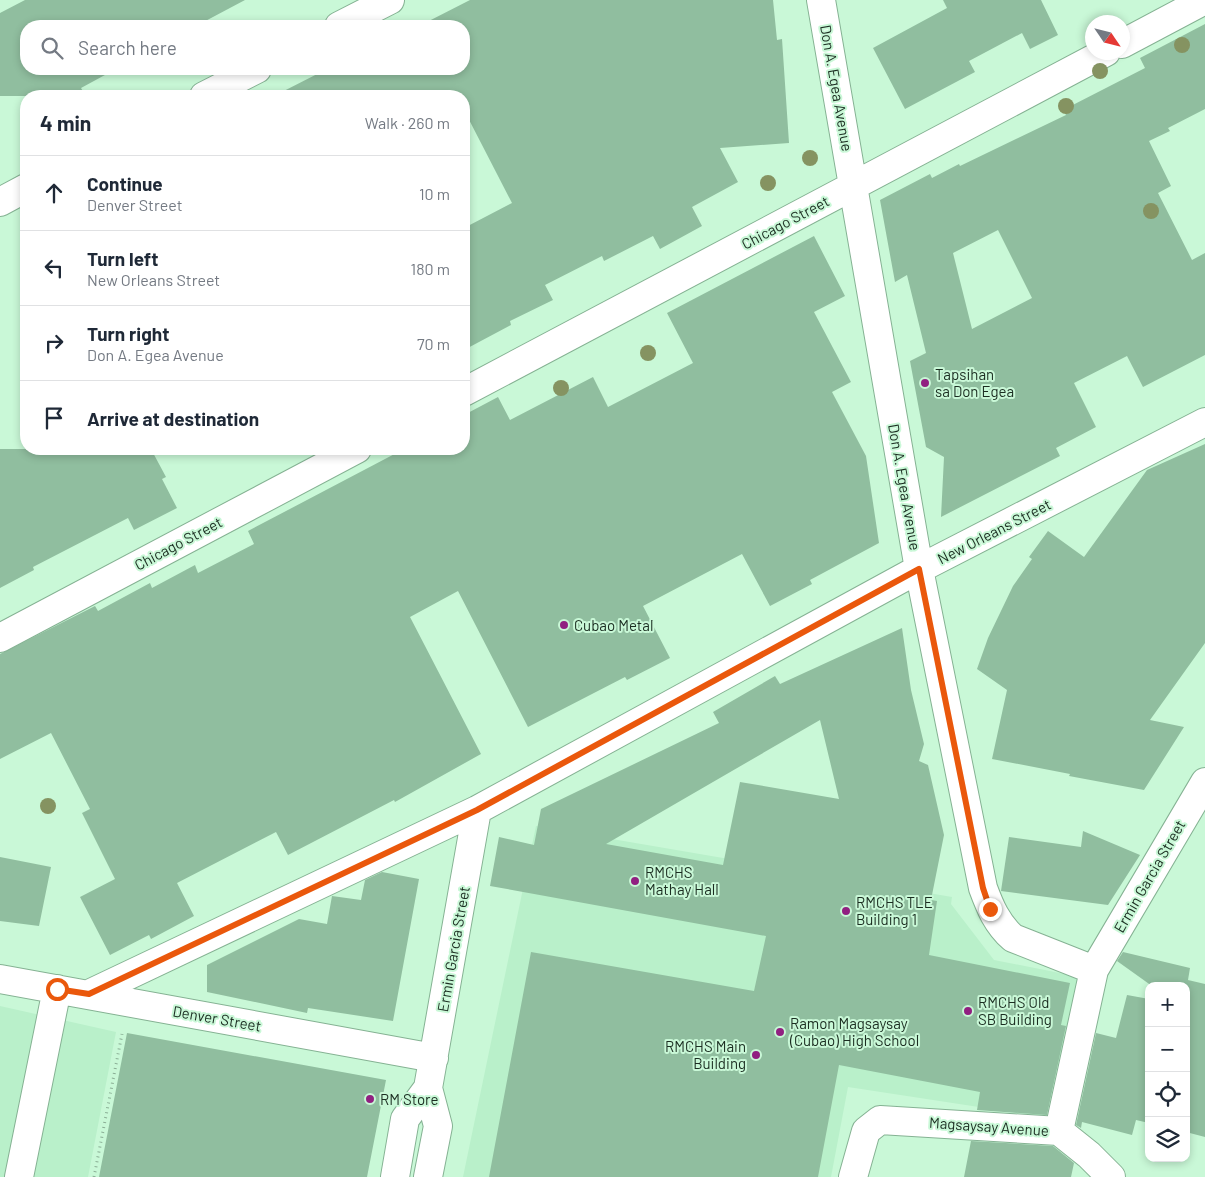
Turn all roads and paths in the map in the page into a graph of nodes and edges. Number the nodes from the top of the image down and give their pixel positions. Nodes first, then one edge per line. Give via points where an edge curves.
1 (390, 0) edge
2 (821, 0) edge
3 (1205, 0) edge
4 (351, 20) edge
5 (1130, 40) edge
6 (1091, 60) edge
7 (245, 75) edge
8 (216, 90) edge
9 (854, 185) junction
10 (20, 191) edge
11 (0, 202) edge
12 (470, 389) edge
13 (1205, 422) edge
14 (346, 455) edge
15 (919, 569) junction
16 (0, 638) edge
17 (1205, 782) edge
18 (477, 810) junction
19 (1094, 970) junction
20 (0, 979) edge
21 (57, 989) junction
22 (89, 994) junction
23 (129, 1002) junction
24 (434, 1058) junction
25 (428, 1088) junction
26 (1059, 1131) junction
27 (19, 1177) edge
28 (94, 1177) edge
29 (395, 1177) edge
30 (428, 1177) edge
31 (853, 1177) edge
32 (1112, 1177) edge

1 - 4 street
2 - 9 street, Don A. Egea Avenue
3 - 5 street
6 - 9 street, Chicago Street
7 - 8 street
9 - 12 street, Chicago Street
9 - 15 street, Don A. Egea Avenue
10 - 11 street
13 - 15 street, New Orleans Street
14 - 16 street, Chicago Street
15 - 18 street, New Orleans Street
15 - 19 street, Don A. Egea Avenue via 983,888 990,909 1013,938
17 - 19 street, Ermin Garcia Street
18 - 22 street, New Orleans Street
18 - 24 street, Ermin Garcia Street
19 - 26 street, Magsaysay Avenue
20 - 21 street, Denver Street
21 - 22 street, Denver Street
21 - 27 street
22 - 23 street, Denver Street
23 - 24 street, Denver Street
23 - 28 path
24 - 25 street, Ermin Garcia Street
25 - 29 street, Ermin Garcia Street via 405,1119
25 - 30 street, Ermin Garcia Street via 438,1126
26 - 31 street, Magsaysay Avenue via 880,1120 866,1131
26 - 32 street

